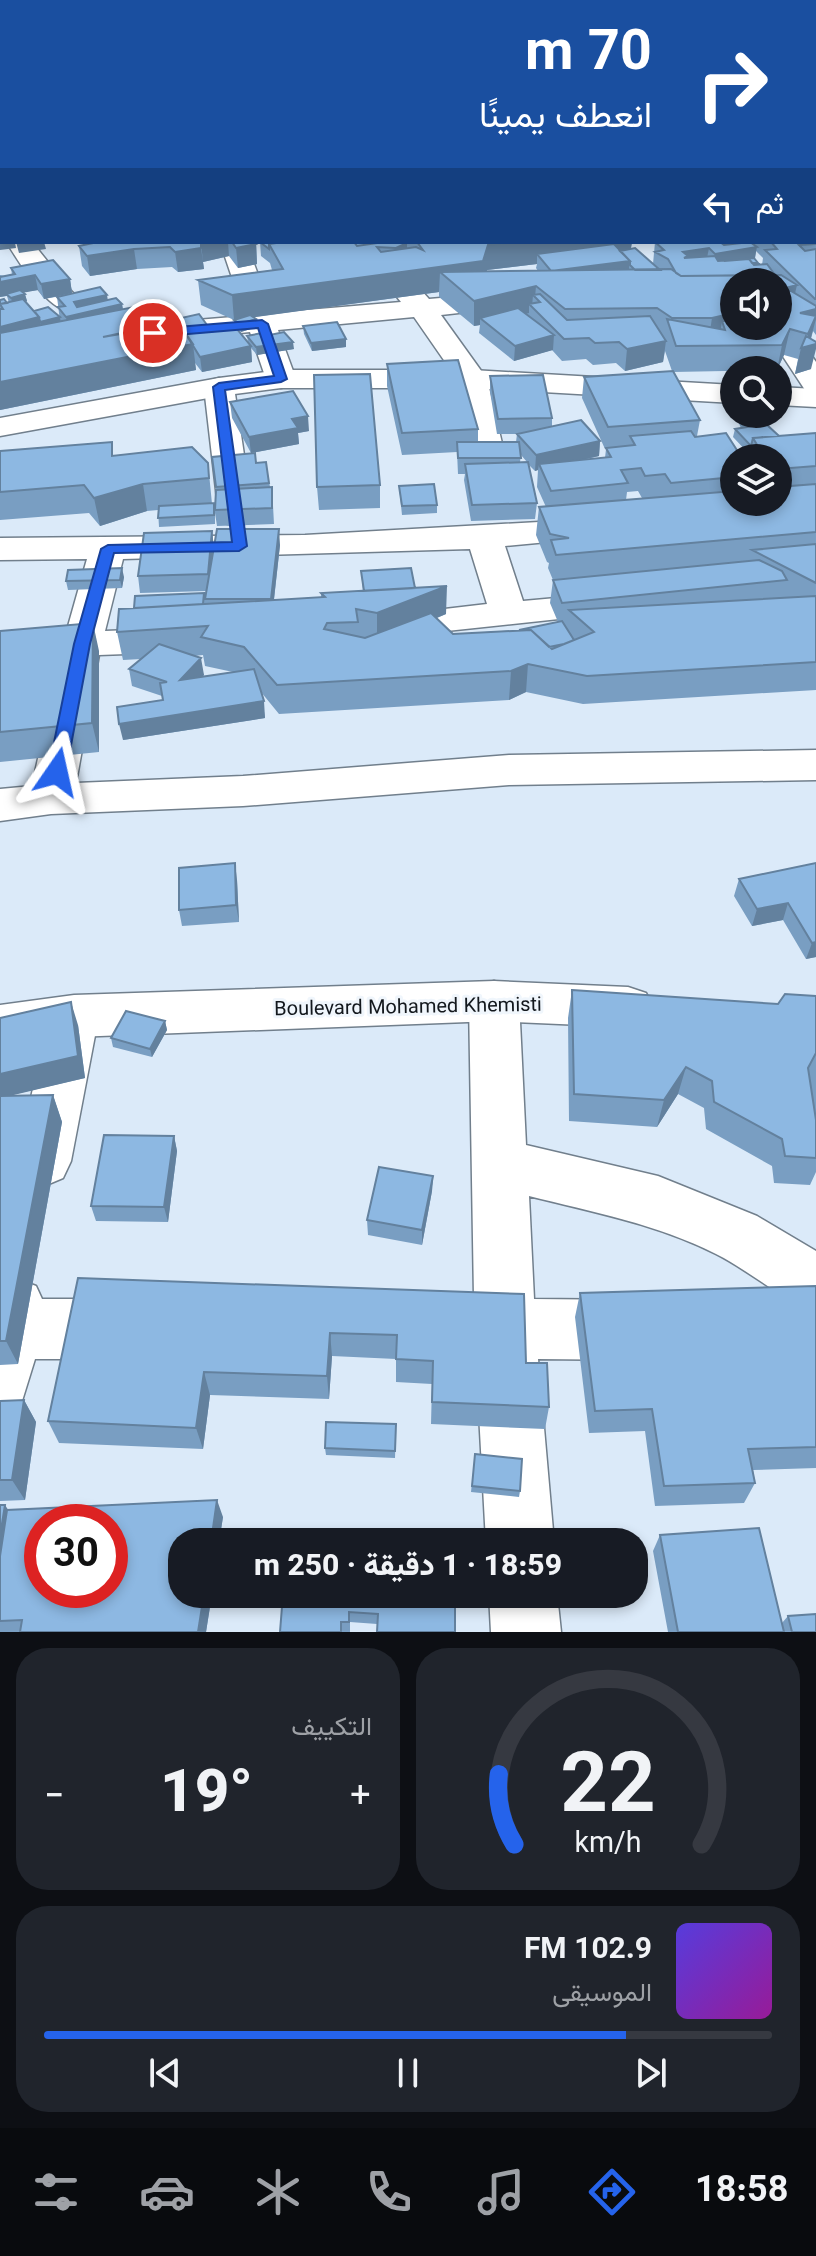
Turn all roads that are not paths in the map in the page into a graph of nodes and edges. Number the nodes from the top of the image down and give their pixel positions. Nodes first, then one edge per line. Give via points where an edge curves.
1 (21, 244) edge
2 (48, 244) edge
3 (234, 244) edge
4 (401, 245) edge
5 (352, 246) edge
6 (42, 272) junction
7 (544, 297) edge
8 (422, 308) junction
9 (100, 321) edge
10 (262, 324) junction
11 (126, 335) edge
12 (786, 340) edge
13 (281, 379) junction
14 (472, 379) junction
15 (816, 384) edge
16 (219, 387) junction
17 (720, 393) edge
18 (792, 397) edge
19 (816, 398) edge
20 (0, 427) edge
21 (646, 524) edge
22 (495, 537) junction
23 (0, 549) edge
24 (108, 549) junction
25 (240, 562) junction
26 (643, 601) edge
27 (509, 614) junction
28 (353, 628) edge
29 (215, 639) edge
30 (69, 659) junction
31 (816, 765) edge
32 (51, 799) junction
33 (0, 805) edge
34 (494, 1001) junction
35 (667, 1009) edge
36 (74, 1016) junction
37 (0, 1026) edge
38 (55, 1108) junction
39 (0, 1139) edge
40 (500, 1164) junction
41 (811, 1317) edge
42 (409, 1328) edge
43 (505, 1328) junction
44 (186, 1329) edge
45 (692, 1331) edge
46 (5, 1354) edge
47 (519, 1528) edge
48 (524, 1608) edge
49 (526, 1632) edge

1 - 6 street
2 - 6 street
3 - 10 street
4 - 5 street
5 - 8 street via 393,275
6 - 9 street via 62,298
7 - 8 street
8 - 10 street
8 - 14 street
10 - 11 street
10 - 13 street
12 - 15 street
13 - 14 street
13 - 16 street
14 - 17 street
14 - 22 street
16 - 20 street
16 - 25 street
18 - 19 street
21 - 22 street
22 - 25 street
22 - 27 street
23 - 24 street
24 - 25 street
24 - 30 street
26 - 27 street
27 - 28 street
29 - 30 street
30 - 32 street
31 - 32 street via 509,770 243,791
32 - 33 street
34 - 35 street, Boulevard Mohamed Khemisti
34 - 36 street, Boulevard Mohamed Khemisti
34 - 40 street
36 - 37 street, Boulevard Mohamed Khemisti
36 - 38 street
38 - 39 street
38 - 46 street
40 - 41 street via 658,1202 737,1235
40 - 43 street
42 - 43 street
43 - 45 street
43 - 47 street
44 - 46 street
48 - 49 street

